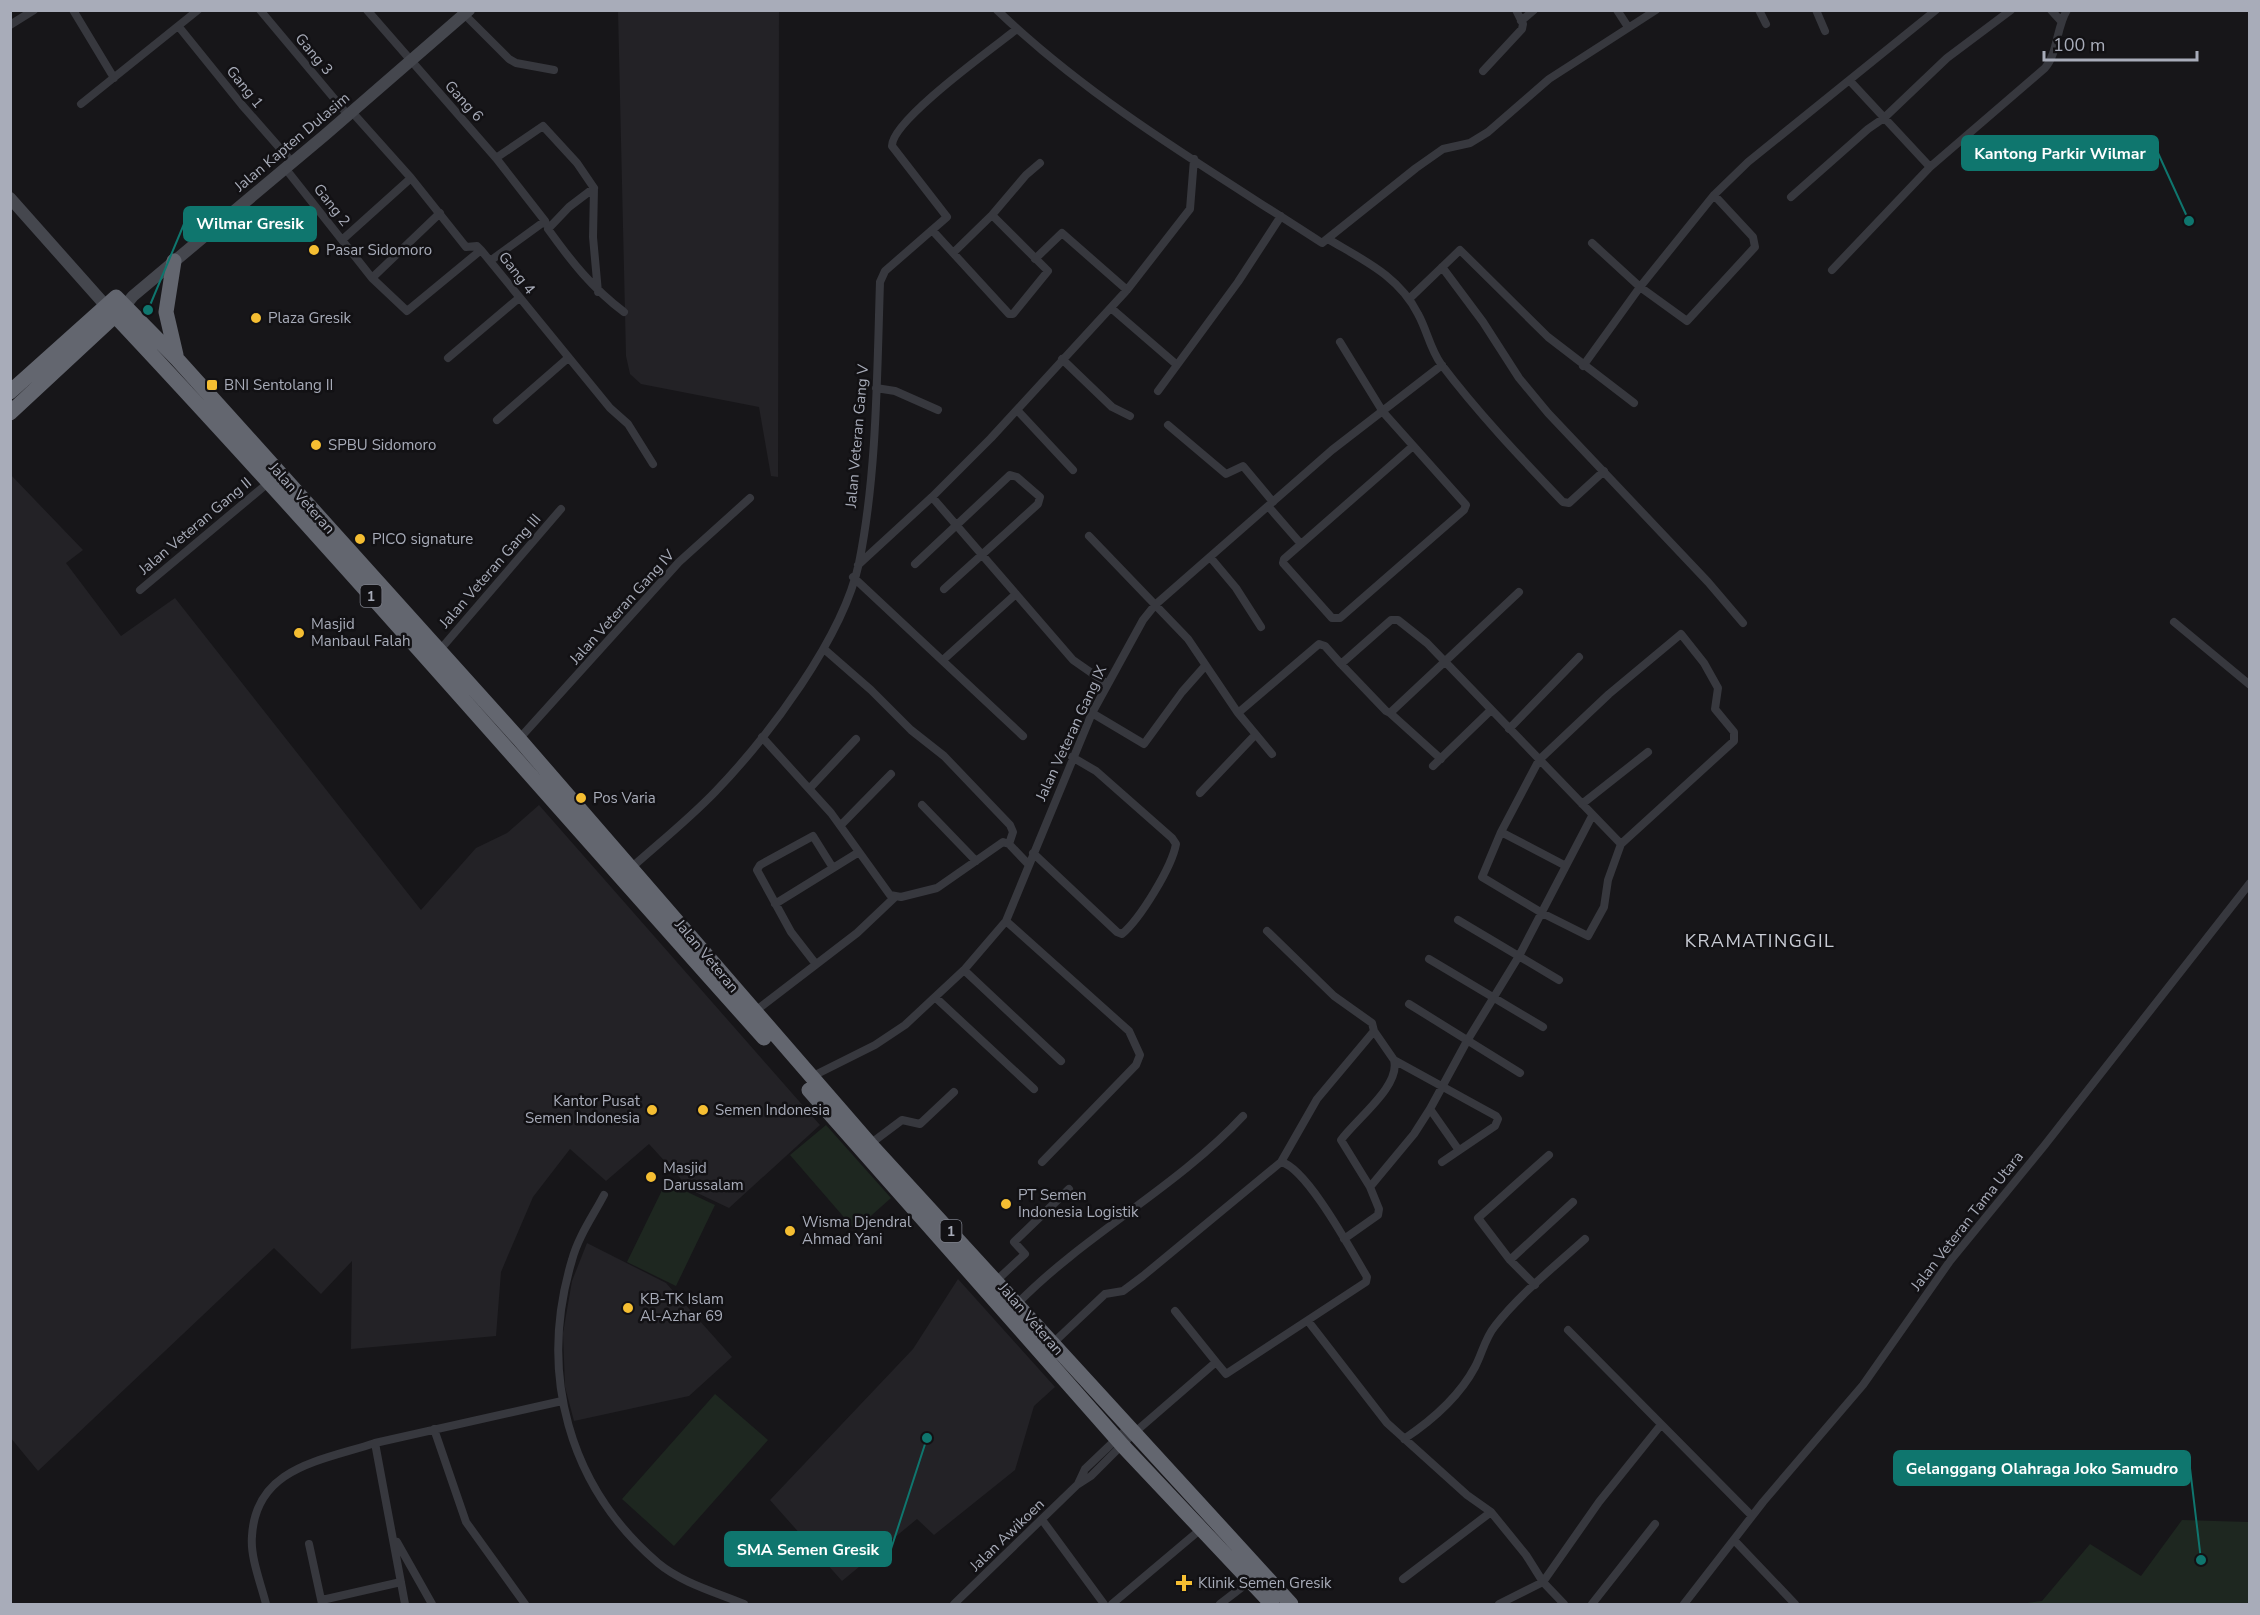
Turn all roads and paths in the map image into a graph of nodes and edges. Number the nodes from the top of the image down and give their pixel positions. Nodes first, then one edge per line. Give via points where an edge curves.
1 (34, 10) edge
2 (73, 10) edge
3 (198, 10) edge
4 (260, 10) edge
5 (367, 10) edge
6 (997, 10) edge
7 (1516, 10) edge
8 (1534, 10) edge
9 (1617, 10) edge
10 (1656, 10) edge
11 (1759, 10) edge
12 (1816, 10) edge
13 (1936, 10) edge
14 (2011, 10) edge
15 (2051, 10) edge
16 (2067, 10) edge
17 (467, 12) edge
18 (1521, 21) junction
19 (2061, 21) junction
20 (1766, 24) dead end
21 (10, 25) edge
22 (179, 27) junction
23 (1628, 27) junction
24 (1017, 29) junction
25 (1825, 31) dead end
26 (411, 61) junction
27 (554, 70) dead end
28 (1483, 71) dead end
29 (114, 78) junction
30 (1850, 81) junction
31 (81, 104) dead end
32 (350, 114) junction
33 (1884, 118) junction
34 (496, 158) junction
35 (1194, 159) junction
36 (1040, 163) dead end
37 (289, 165) junction
38 (1930, 167) junction
39 (411, 178) junction
40 (594, 188) junction
41 (1714, 195) junction
42 (1791, 197) dead end
43 (10, 198) edge
44 (440, 213) junction
45 (992, 215) junction
46 (1281, 216) junction
47 (546, 225) junction
48 (932, 230) junction
49 (1328, 239) junction
50 (342, 240) junction
51 (1592, 243) dead end
52 (481, 250) junction
53 (953, 253) junction
54 (1035, 259) junction
55 (174, 261) junction
56 (490, 261) junction
57 (1442, 267) junction
58 (1832, 270) dead end
59 (372, 278) junction
60 (1640, 287) junction
61 (1127, 290) junction
62 (598, 292) junction
63 (519, 298) junction
64 (1409, 299) junction
65 (119, 304) junction
66 (1111, 308) junction
67 (624, 312) dead end
68 (1340, 342) dead end
69 (448, 358) dead end
70 (568, 358) junction
71 (177, 359) junction
72 (1062, 359) junction
73 (1442, 365) junction
74 (1177, 366) junction
75 (1583, 366) junction
76 (876, 388) junction
77 (1158, 391) dead end
78 (10, 392) edge
79 (1634, 403) dead end
80 (938, 410) dead end
81 (1017, 410) junction
82 (1383, 412) junction
83 (10, 413) edge
84 (1130, 416) dead end
85 (496, 420) dead end
86 (1168, 425) dead end
87 (1413, 447) junction
88 (653, 464) dead end
89 (1073, 470) dead end
90 (1604, 471) junction
91 (268, 483) junction
92 (932, 497) junction
93 (750, 498) dead end
94 (1270, 504) junction
95 (561, 509) dead end
96 (956, 525) junction
97 (1089, 536) dead end
98 (1301, 544) junction
99 (981, 554) junction
100 (1210, 557) junction
101 (915, 564) dead end
102 (858, 565) junction
103 (853, 577) junction
104 (944, 589) dead end
105 (140, 590) dead end
106 (1519, 592) dead end
107 (1016, 594) junction
108 (1155, 605) junction
109 (2174, 622) dead end
110 (1743, 624) dead end
111 (1261, 627) dead end
112 (824, 649) junction
113 (439, 651) junction
114 (1579, 657) dead end
115 (943, 660) junction
116 (1446, 663) junction
117 (1341, 664) junction
118 (1205, 666) junction
119 (1106, 683) junction
120 (2250, 684) edge
121 (1491, 710) junction
122 (1390, 712) junction
123 (1092, 713) junction
124 (1238, 713) junction
125 (1509, 729) junction
126 (1023, 735) dead end
127 (1256, 735) junction
128 (762, 737) junction
129 (519, 739) junction
130 (856, 739) dead end
131 (1648, 752) dead end
132 (1272, 754) dead end
133 (1072, 757) junction
134 (1441, 759) junction
135 (1539, 760) junction
136 (1433, 766) dead end
137 (891, 774) dead end
138 (810, 788) junction
139 (1200, 793) dead end
140 (565, 803) junction
141 (1582, 804) junction
142 (921, 805) dead end
143 (1592, 816) junction
144 (841, 825) junction
145 (1502, 832) junction
146 (1009, 844) junction
147 (1621, 844) junction
148 (607, 852) junction
149 (859, 852) junction
150 (1033, 854) junction
151 (976, 861) junction
152 (1029, 865) junction
153 (1566, 866) junction
154 (631, 868) junction
155 (833, 868) junction
156 (2250, 883) edge
157 (895, 897) junction
158 (775, 904) junction
159 (1542, 914) junction
160 (1458, 920) dead end
161 (1006, 921) junction
162 (1267, 931) dead end
163 (1519, 956) junction
164 (1429, 960) dead end
165 (815, 963) junction
166 (964, 970) junction
167 (1559, 980) dead end
168 (936, 998) junction
169 (1492, 998) junction
170 (1409, 1004) dead end
171 (754, 1012) junction
172 (1543, 1027) dead end
173 (1374, 1031) junction
174 (1467, 1041) junction
175 (1394, 1060) junction
176 (1061, 1061) dead end
177 (1520, 1073) dead end
178 (811, 1077) junction
179 (1443, 1088) junction
180 (1034, 1089) dead end
181 (954, 1092) dead end
182 (1430, 1109) junction
183 (1243, 1116) dead end
184 (870, 1144) junction
185 (1458, 1149) junction
186 (1549, 1155) dead end
187 (1042, 1162) dead end
188 (1281, 1162) junction
189 (1442, 1162) dead end
190 (1370, 1187) junction
191 (1069, 1189) dead end
192 (604, 1195) dead end
193 (1573, 1202) dead end
194 (1344, 1239) junction
195 (1585, 1239) dead end
196 (1510, 1260) junction
197 (996, 1280) junction
198 (1535, 1285) junction
199 (1018, 1303) junction
200 (1174, 1311) dead end
201 (1308, 1321) junction
202 (1568, 1330) dead end
203 (1052, 1344) junction
204 (1216, 1362) junction
205 (562, 1401) junction
206 (1660, 1426) junction
207 (434, 1429) junction
208 (1131, 1431) junction
209 (1404, 1439) junction
210 (1120, 1442) junction
211 (375, 1443) junction
212 (1491, 1512) junction
213 (1752, 1516) junction
214 (1043, 1521) junction
215 (1655, 1524) dead end
216 (1201, 1529) junction
217 (394, 1535) junction
218 (1734, 1540) junction
219 (309, 1544) dead end
220 (1403, 1579) dead end
221 (1250, 1581) junction
222 (401, 1582) junction
223 (1543, 1582) junction
224 (322, 1603) edge
225 (266, 1605) edge
226 (405, 1605) edge
227 (432, 1605) edge
228 (525, 1605) edge
229 (744, 1605) edge
230 (954, 1605) edge
231 (1104, 1605) edge
232 (1112, 1605) edge
233 (1220, 1605) edge
234 (1272, 1605) edge
235 (1291, 1605) edge
236 (1499, 1605) edge
237 (1564, 1605) edge
238 (1593, 1605) edge
239 (1684, 1605) edge
240 (1795, 1605) edge

1 - 21 street
2 - 29 street
3 - 22 street
4 - 32 street, Gang 3
5 - 26 street, Gang 6
6 - 24 street
7 - 18 street
8 - 18 street
9 - 23 street
10 - 23 street
11 - 20 street
12 - 25 street
13 - 30 street
14 - 33 street via 1947,58
15 - 19 street
16 - 19 street
17 - 26 main road, Jalan Kapten Dulasim
17 - 27 street via 509,59
18 - 28 street via 1519,33
19 - 38 street via 2051,60 2045,68
22 - 29 street
22 - 37 street, Gang 1
23 - 49 street via 1549,79 1488,132 1470,143 1443,149 1416,168
24 - 35 street via 1104,101
24 - 48 street, Jalan Veteran Gang V via 915,111 892,140 892,146 946,214 946,219
26 - 32 main road, Jalan Kapten Dulasim
26 - 34 street, Gang 6
29 - 31 street
30 - 33 street
30 - 41 street via 1797,120
32 - 37 main road, Jalan Kapten Dulasim
32 - 39 street, Gang 4
33 - 38 street
33 - 42 street
34 - 40 street via 545,127
34 - 47 street, Gang 6
35 - 46 street
35 - 61 street via 1191,209
36 - 45 street
37 - 50 street, Gang 2
37 - 55 main road, Jalan Kapten Dulasim
38 - 58 street
39 - 44 street, Gang 4
39 - 50 street
40 - 47 street
40 - 62 street
41 - 60 street
41 - 60 street via 1753,237 1751,252 1687,321
43 - 65 main road via 86,280
44 - 52 street, Gang 4 via 466,247 477,246
44 - 59 street
45 - 53 street
45 - 54 street
46 - 49 street via 1322,243
46 - 74 street
47 - 56 street
47 - 62 street, Gang 6
48 - 53 street
48 - 76 street, Jalan Veteran Gang V via 885,271 880,282
49 - 64 street via 1388,276
50 - 59 street, Gang 2
51 - 60 street
52 - 56 street, Gang 4
52 - 59 street, Gang 2 via 407,311
53 - 54 street via 1011,314 1048,271
54 - 61 street via 1062,233
55 - 65 main road, Jalan Kapten Dulasim
55 - 71 highway via 166,312
56 - 63 street, Gang 4
57 - 64 street
57 - 75 street via 1458,250 1463,252 1548,337
57 - 90 street via 1519,378
60 - 75 street
61 - 66 street
62 - 67 street, Gang 6
63 - 69 street
63 - 70 street, Gang 4
64 - 73 street
65 - 71 highway, Jalan Veteran / 1
65 - 78 highway
65 - 83 highway
65 - 91 highway, Jalan Veteran / 1
66 - 72 street
66 - 74 street
68 - 82 street
70 - 85 street
70 - 88 street, Gang 4 via 628,424
71 - 113 highway, Jalan Veteran / 1
72 - 81 street
72 - 84 street via 1112,407
73 - 82 street, Jalan Veteran Gang IX
73 - 90 street via 1511,448 1563,502 1569,503
74 - 77 street
75 - 79 street
76 - 80 street via 895,391
76 - 102 street, Jalan Veteran Gang V
81 - 89 street
81 - 92 street
82 - 87 street
82 - 94 street, Jalan Veteran Gang IX
86 - 94 street via 1226,474 1243,466
87 - 98 street
87 - 98 street via 1466,502 1466,507 1340,618 1332,618 1283,563
90 - 110 street
91 - 105 street, Jalan Veteran Gang II
91 - 140 highway, Jalan Veteran / 1
92 - 96 street
92 - 102 street
93 - 129 street, Jalan Veteran Gang IV via 679,562
94 - 98 street
94 - 100 street, Jalan Veteran Gang IX
95 - 113 street, Jalan Veteran Gang III
96 - 99 street
96 - 99 street via 1010,475 1040,497 1038,504
96 - 101 street
97 - 108 street
99 - 104 street
99 - 107 street
100 - 108 street, Jalan Veteran Gang IX
100 - 111 street
102 - 103 street, Jalan Veteran Gang V
103 - 112 street, Jalan Veteran Gang V via 840,618
103 - 115 street
106 - 116 street
107 - 115 street
107 - 119 street via 1073,660
108 - 118 street via 1188,639
108 - 119 street, Jalan Veteran Gang IX
109 - 120 street
112 - 128 street, Jalan Veteran Gang V
112 - 146 street via 944,756 1002,816 1013,828
113 - 129 highway, Jalan Veteran / 1
114 - 125 street
115 - 126 street
116 - 117 street via 1412,629 1394,619
116 - 121 street
116 - 122 street
117 - 122 street
117 - 124 street via 1325,646 1319,645
118 - 123 street via 1144,744
118 - 124 street
119 - 123 street, Jalan Veteran Gang IX
121 - 125 street
121 - 134 street
122 - 134 street
123 - 133 street, Jalan Veteran Gang IX
124 - 127 street
125 - 135 street
127 - 132 street
127 - 139 street
128 - 138 street
128 - 154 street, Jalan Veteran Gang V via 715,792
129 - 140 highway, Jalan Veteran / 1
130 - 138 street
131 - 141 street
133 - 150 street, Jalan Veteran Gang IX
133 - 150 street via 1096,771 1172,838 1175,852 1162,880 1122,934
134 - 136 street
135 - 141 street
135 - 145 street
135 - 147 street via 1677,635 1684,636 1719,688 1715,709 1734,732 1734,741
137 - 144 street
138 - 144 street
140 - 148 highway, Jalan Veteran / 1
141 - 143 street
142 - 151 street
143 - 147 street
143 - 153 street
144 - 149 street
145 - 153 street
145 - 159 street via 1482,877
146 - 151 street via 999,844
146 - 152 street
147 - 159 street via 1608,880 1604,907 1588,936
148 - 154 highway, Jalan Veteran / 1
148 - 210 highway, Jalan Veteran / 1 via 786,1063
149 - 155 street
149 - 157 street via 885,890
150 - 152 street, Jalan Veteran Gang IX
151 - 157 street via 937,888
152 - 161 street, Jalan Veteran Gang IX
153 - 159 street
154 - 171 highway, Jalan Veteran / 1
155 - 158 street
155 - 158 street via 813,836 760,865 757,875
156 - 213 street, Jalan Veteran Tama Utara via 1950,1261 1863,1385
157 - 165 street via 857,933
158 - 165 street
159 - 163 street
160 - 163 street
161 - 166 street, Jalan Veteran Gang IX
161 - 187 street via 1129,1031 1140,1055 1136,1065
162 - 173 street via 1334,996 1372,1023
163 - 167 street
163 - 169 street
164 - 169 street
165 - 171 street
166 - 168 street, Jalan Veteran Gang IX
166 - 176 street
168 - 178 street, Jalan Veteran Gang IX via 892,1035
168 - 180 street
169 - 172 street
169 - 174 street
170 - 174 street
171 - 178 highway, Jalan Veteran / 1
173 - 175 street
173 - 188 street via 1317,1099
174 - 177 street
174 - 179 street
175 - 179 street
175 - 190 street via 1396,1069 1389,1084 1341,1140
178 - 184 highway, Jalan Veteran / 1
179 - 182 street
179 - 185 street via 1498,1119 1495,1126
181 - 184 street via 920,1124 902,1120
182 - 185 street
182 - 190 street
183 - 199 street via 1216,1145 1073,1252
184 - 197 highway, Jalan Veteran / 1
185 - 189 street
186 - 196 street via 1478,1218
188 - 194 street via 1292,1166 1309,1183
188 - 203 street via 1123,1291 1105,1294
190 - 194 street via 1379,1212
191 - 197 street via 1014,1242 1025,1254
192 - 205 street via 572,1259 558,1319
193 - 196 street
194 - 201 street via 1367,1277 1366,1282
195 - 198 street
196 - 198 street
197 - 199 highway, Jalan Veteran / 1
198 - 209 street via 1490,1332 1474,1368 1446,1405
199 - 203 highway, Jalan Veteran / 1
200 - 204 street
201 - 204 street via 1226,1374
201 - 209 street via 1387,1423
202 - 206 street
203 - 208 highway, Jalan Veteran / 1
204 - 208 street, Jalan Awikoen
205 - 207 street
205 - 229 street via 593,1489 611,1515 658,1563 691,1583
206 - 213 street
206 - 223 street via 1599,1502
207 - 211 street
207 - 228 street via 466,1522
208 - 210 street, Jalan Awikoen
208 - 235 highway, Jalan Veteran / 1
209 - 212 street
210 - 214 street, Jalan Awikoen
210 - 216 highway, Jalan Veteran / 1
211 - 217 street
211 - 225 street via 300,1468 273,1482 261,1500 251,1538
212 - 220 street
212 - 223 street
213 - 218 street, Jalan Veteran Tama Utara
214 - 230 street, Jalan Awikoen
214 - 231 street
215 - 238 street
216 - 221 highway, Jalan Veteran / 1
216 - 232 street
217 - 222 street
217 - 227 street
218 - 239 street, Jalan Veteran Tama Utara
218 - 240 street
219 - 224 street
221 - 233 street
221 - 234 highway, Jalan Veteran / 1
222 - 224 street
222 - 226 street
223 - 236 street
223 - 237 street

